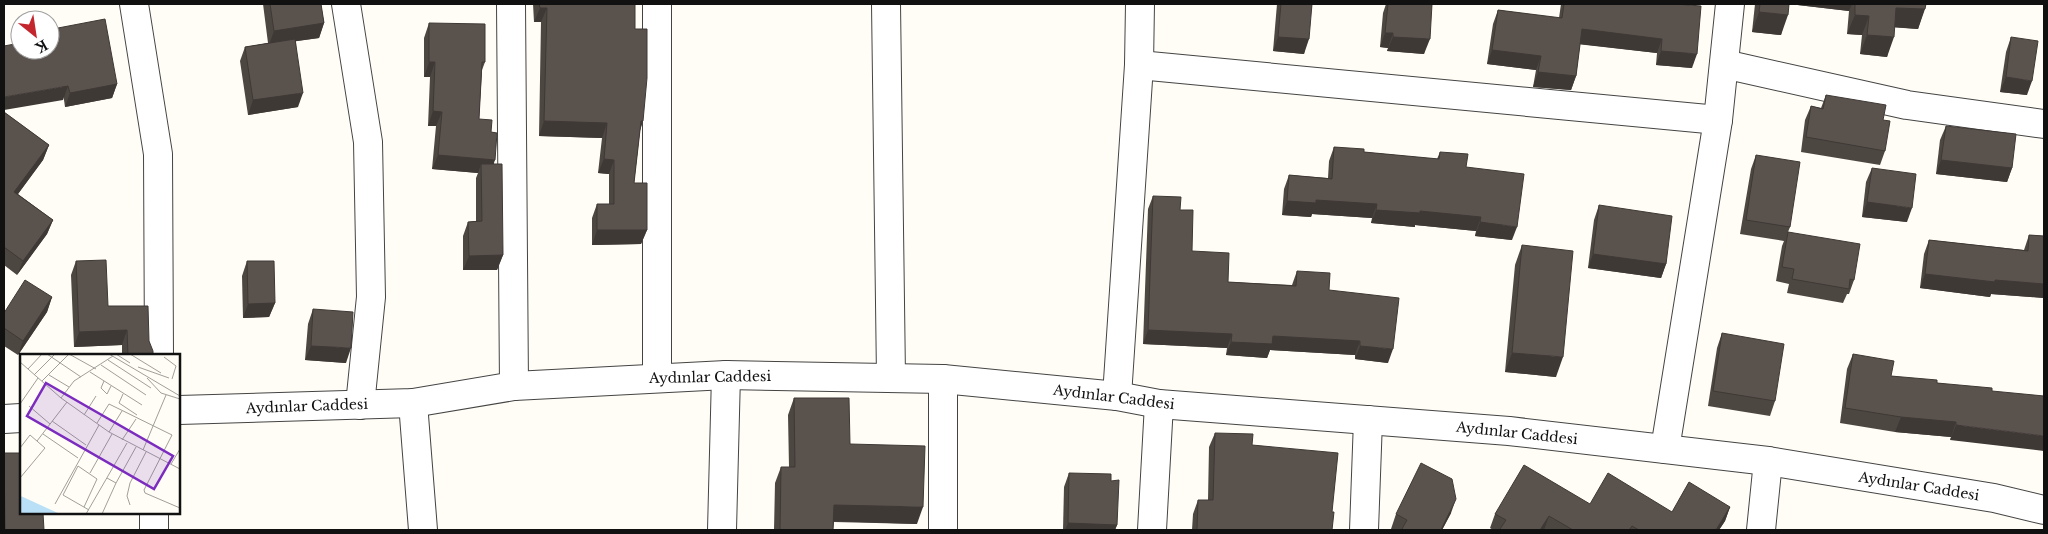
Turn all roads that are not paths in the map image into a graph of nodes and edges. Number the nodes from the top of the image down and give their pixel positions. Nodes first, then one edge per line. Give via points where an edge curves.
1 (134, 4) edge
2 (346, 4) edge
3 (511, 4) edge
4 (657, 4) edge
5 (886, 4) edge
6 (1140, 4) edge
7 (1730, 4) edge
8 (1724, 64) junction
9 (1139, 65) junction
10 (1718, 120) junction
11 (2044, 124) edge
12 (158, 354) edge
13 (726, 375) junction
14 (892, 377) junction
15 (657, 378) junction
16 (943, 379) junction
17 (514, 386) junction
18 (1117, 396) junction
19 (413, 403) junction
20 (360, 404) junction
21 (1159, 404) junction
22 (180, 410) edge
23 (20, 418) edge
24 (4, 419) edge
25 (1368, 420) junction
26 (1665, 449) junction
27 (1768, 461) junction
28 (2044, 510) edge
29 (154, 514) edge
30 (154, 530) edge
31 (423, 530) edge
32 (722, 530) edge
33 (942, 530) edge
34 (1152, 530) edge
35 (1364, 530) edge
36 (1761, 530) edge

1 - 12 street via 158,154
2 - 20 street via 368,142 371,297
3 - 17 street
4 - 15 street
5 - 14 street
6 - 9 street
7 - 8 street
8 - 10 street
8 - 11 street via 1907,105
9 - 10 street
9 - 18 street
10 - 26 street
13 - 14 street, Aydınlar Caddesi
13 - 15 street, Aydınlar Caddesi
13 - 32 street
14 - 16 street, Aydınlar Caddesi
15 - 17 street, Aydınlar Caddesi
16 - 18 street, Aydınlar Caddesi
16 - 33 street
17 - 19 street, Aydınlar Caddesi
18 - 21 street, Aydınlar Caddesi
19 - 20 street, Aydınlar Caddesi
19 - 31 street
20 - 22 street, Aydınlar Caddesi
21 - 25 street, Aydınlar Caddesi
21 - 34 street
23 - 24 street
25 - 26 street, Aydınlar Caddesi via 1509,431
25 - 35 street
26 - 27 street, Aydınlar Caddesi
27 - 28 street, Aydınlar Caddesi via 1994,498
27 - 36 street
29 - 30 street

